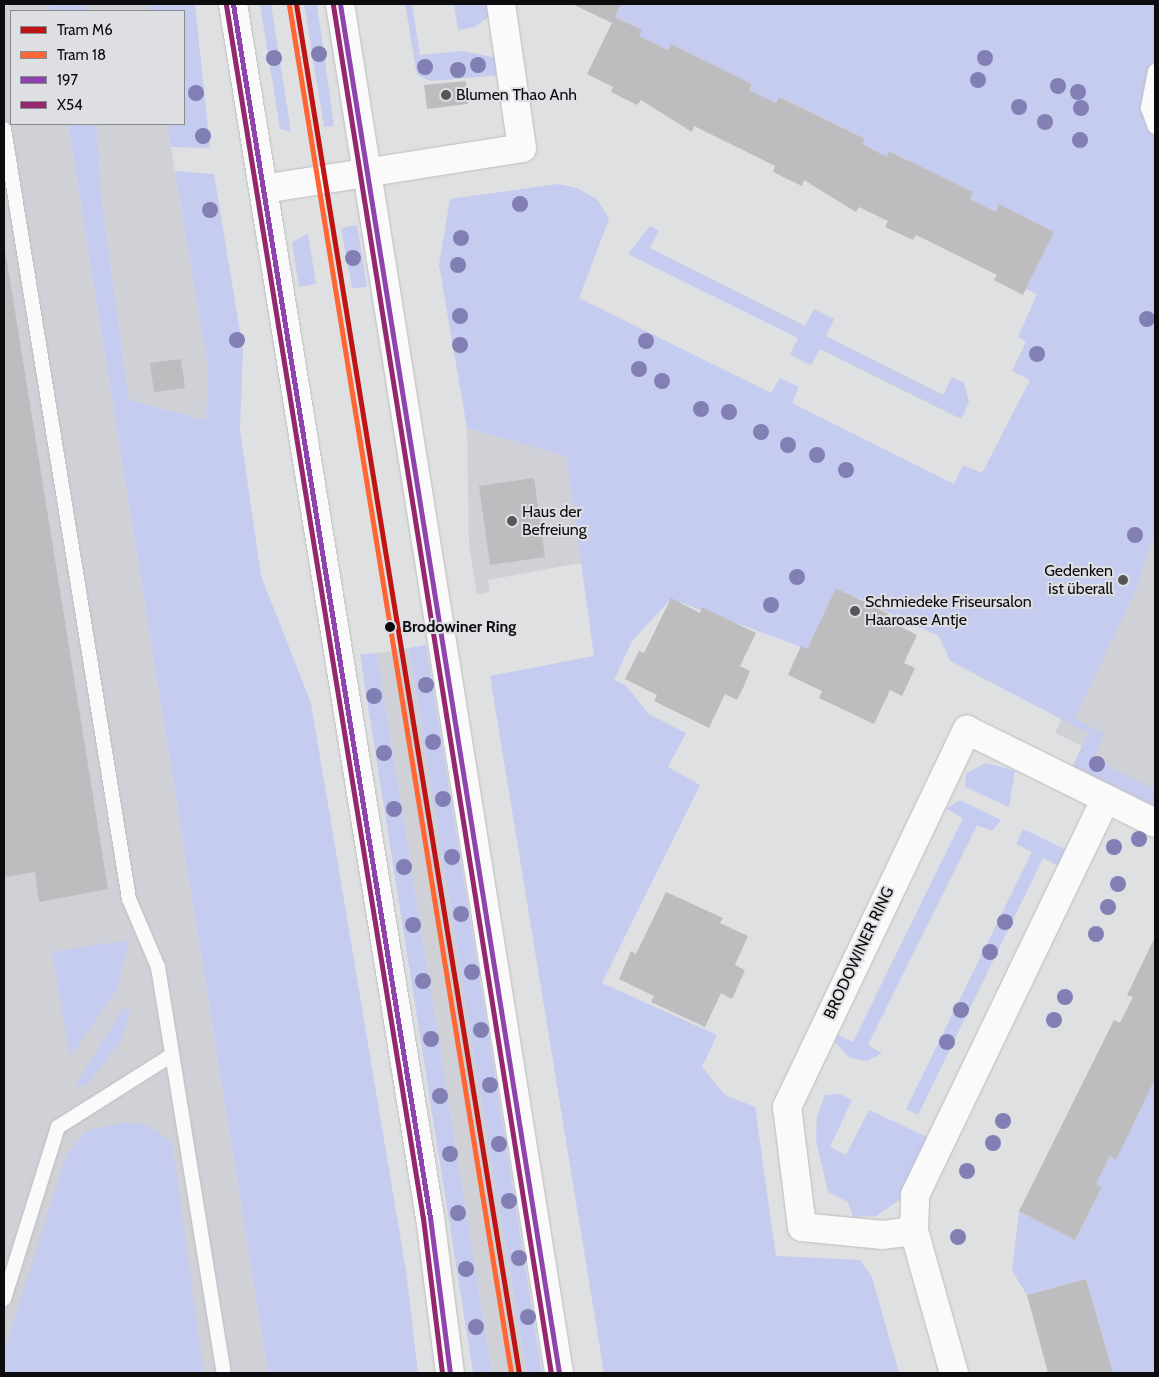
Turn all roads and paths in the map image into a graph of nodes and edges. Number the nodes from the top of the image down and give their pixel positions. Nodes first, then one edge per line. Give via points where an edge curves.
1 (233, 4) edge
2 (340, 4) edge
3 (501, 4) edge
4 (1155, 71) edge
5 (1155, 127) edge
6 (4, 129) edge
7 (367, 172) junction
8 (264, 189) junction
9 (1106, 799) junction
10 (1155, 823) edge
11 (172, 1054) junction
12 (914, 1231) junction
13 (4, 1299) edge
14 (224, 1373) edge
15 (450, 1373) edge
16 (560, 1373) edge
17 (954, 1373) edge

1 - 8 main road
2 - 7 main road
3 - 7 main road via 522,148
4 - 5 lane via 1148,108
6 - 11 lane via 129,899 158,967
7 - 8 main road
7 - 16 main road
8 - 15 main road via 427,1198
9 - 10 main road, BRODOWINER RING
9 - 12 main road via 915,1195
9 - 12 main road, BRODOWINER RING via 967,730 806,1064 787,1108 802,1227 883,1235
11 - 13 lane via 58,1126
11 - 14 lane
12 - 17 main road

